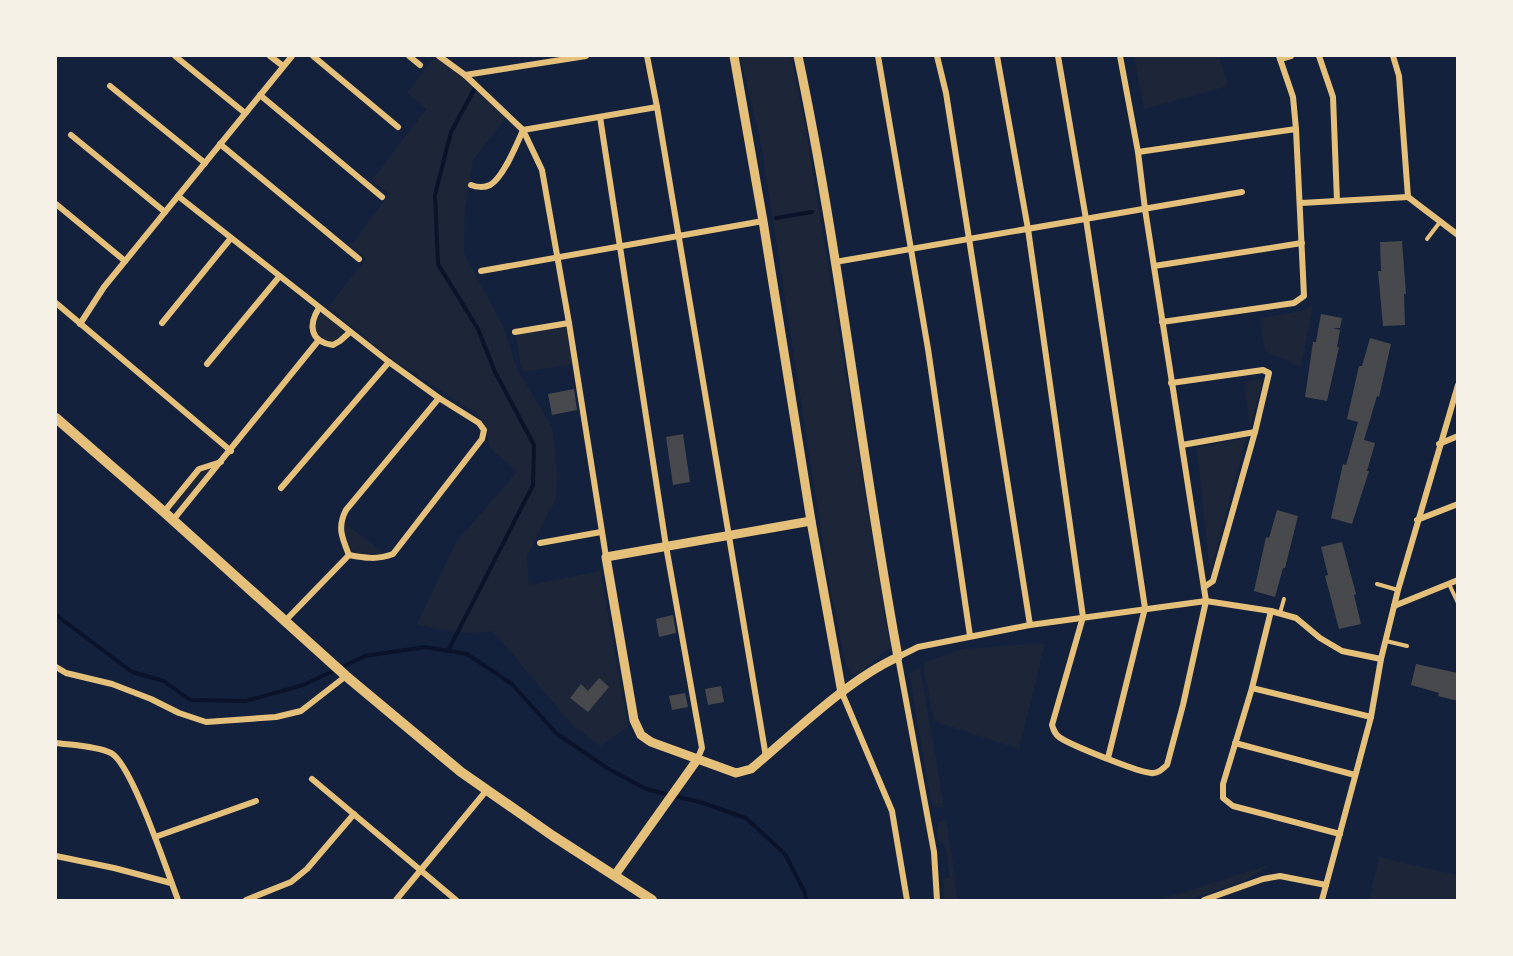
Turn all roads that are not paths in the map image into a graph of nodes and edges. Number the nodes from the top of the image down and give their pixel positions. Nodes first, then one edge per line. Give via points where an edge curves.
1 (175, 56) edge
2 (270, 56) edge
3 (292, 56) edge
4 (313, 56) edge
5 (409, 56) edge
6 (439, 56) edge
7 (586, 56) edge
8 (647, 56) edge
9 (734, 56) edge
10 (798, 56) edge
11 (878, 56) edge
12 (937, 56) edge
13 (997, 56) edge
14 (1058, 56) edge
15 (1120, 56) edge
16 (1291, 56) edge
17 (1319, 56) edge
18 (1393, 56) edge
19 (1280, 57) edge
20 (420, 65) dead end
21 (283, 66) junction
22 (465, 75) junction
23 (110, 86) dead end
24 (260, 95) junction
25 (657, 107) junction
26 (245, 113) junction
27 (600, 117) junction
28 (398, 127) dead end
29 (1296, 129) junction
30 (523, 130) junction
31 (71, 135) dead end
32 (220, 144) junction
33 (1138, 152) junction
34 (205, 163) junction
35 (471, 185) dead end
36 (1242, 192) dead end
37 (178, 196) junction
38 (382, 197) dead end
39 (1408, 197) junction
40 (1337, 201) junction
41 (1301, 203) junction
42 (56, 204) edge
43 (1145, 208) junction
44 (165, 212) junction
45 (1086, 219) junction
46 (763, 220) junction
47 (1440, 222) junction
48 (1028, 229) junction
49 (679, 236) junction
50 (1458, 236) edge
51 (231, 238) junction
52 (1427, 238) dead end
53 (969, 239) junction
54 (1302, 243) junction
55 (621, 246) junction
56 (911, 250) junction
57 (558, 258) junction
58 (359, 260) dead end
59 (125, 261) junction
60 (835, 262) junction
61 (1154, 266) junction
62 (481, 271) dead end
63 (279, 277) junction
64 (56, 303) edge
65 (319, 308) junction
66 (1162, 322) junction
67 (162, 323) dead end
68 (569, 323) junction
69 (80, 324) junction
70 (350, 332) junction
71 (515, 332) dead end
72 (318, 341) junction
73 (389, 362) junction
74 (207, 364) dead end
75 (1171, 382) junction
76 (1458, 386) edge
77 (438, 398) junction
78 (56, 418) edge
79 (1255, 432) junction
80 (1458, 436) edge
81 (1439, 444) junction
82 (1182, 445) junction
83 (231, 450) junction
84 (221, 462) junction
85 (281, 488) dead end
86 (1458, 504) edge
87 (164, 512) junction
88 (173, 520) junction
89 (1417, 520) junction
90 (811, 521) junction
91 (601, 532) junction
92 (729, 535) junction
93 (540, 543) dead end
94 (666, 546) junction
95 (349, 555) junction
96 (606, 557) junction
97 (1458, 580) edge
98 (1377, 584) dead end
99 (1449, 584) junction
100 (1204, 587) junction
101 (1398, 590) junction
102 (1284, 599) dead end
103 (1206, 601) junction
104 (1458, 603) edge
105 (1394, 606) junction
106 (1146, 608) junction
107 (1271, 611) junction
108 (1280, 614) junction
109 (1083, 617) junction
110 (285, 621) junction
111 (1030, 625) junction
112 (970, 636) junction
113 (1385, 641) junction
114 (1407, 646) dead end
115 (898, 657) junction
116 (1381, 659) junction
117 (56, 667) edge
118 (346, 676) junction
119 (1252, 688) junction
120 (842, 693) junction
121 (1371, 717) junction
122 (56, 743) edge
123 (1236, 743) junction
124 (766, 757) junction
125 (1108, 758) junction
126 (697, 760) junction
127 (1355, 775) junction
128 (312, 779) dead end
129 (486, 791) junction
130 (256, 801) dead end
131 (354, 814) junction
132 (1340, 834) junction
133 (155, 837) junction
134 (56, 856) edge
135 (422, 871) junction
136 (615, 875) junction
137 (171, 883) junction
138 (1326, 885) junction
139 (178, 900) edge
140 (246, 900) edge
141 (396, 900) edge
142 (456, 900) edge
143 (652, 900) edge
144 (907, 900) edge
145 (937, 900) edge
146 (1204, 900) edge
147 (1322, 900) edge

1 - 26 street
2 - 21 street
3 - 21 street
4 - 28 street
5 - 20 street
6 - 22 street
7 - 22 street
8 - 25 street
9 - 46 street
10 - 60 street
11 - 56 street
12 - 53 street
13 - 48 street
14 - 45 street
15 - 33 street
16 - 19 street
17 - 40 street via 1333,97
18 - 39 street via 1399,76
19 - 29 street via 1293,97
21 - 24 street
22 - 30 street
23 - 34 street
24 - 26 street
24 - 38 street
25 - 27 street
25 - 49 street
26 - 32 street
27 - 30 street
27 - 55 street
29 - 33 street
29 - 41 street
30 - 35 street via 497,178 489,186
30 - 57 street via 542,170
31 - 44 street
32 - 34 street
32 - 58 street
33 - 43 street
34 - 37 street
36 - 43 street
37 - 44 street
37 - 51 street
39 - 40 street
39 - 47 street
40 - 41 street
41 - 54 street
42 - 59 street
43 - 45 street
43 - 61 street
44 - 59 street
45 - 48 street
45 - 106 street
46 - 49 street
46 - 90 street
47 - 50 street
47 - 52 lane
48 - 53 street
48 - 109 street
49 - 55 street
49 - 92 street
51 - 63 street
51 - 67 street
53 - 56 street
53 - 111 street
54 - 61 street
54 - 66 street via 1304,296 1294,303
55 - 57 street
55 - 94 street
56 - 60 street
56 - 112 street
57 - 62 street
57 - 68 street
59 - 69 street
60 - 115 street
61 - 66 street
63 - 65 street
63 - 74 street
64 - 69 street
65 - 70 street
65 - 72 street via 312,325
66 - 75 street
68 - 71 street
68 - 91 street
69 - 83 street
70 - 72 street via 333,345
70 - 73 street
72 - 83 street
73 - 77 street
73 - 85 street
75 - 79 street via 1263,370 1269,373
75 - 82 street
76 - 81 street
77 - 95 street via 346,510 340,533
77 - 95 street via 479,423 484,430 482,439 393,554 367,559
78 - 87 main road
79 - 82 street
79 - 100 street via 1213,581
80 - 81 street
81 - 89 street
82 - 100 street
83 - 84 street
84 - 87 street via 199,469
84 - 88 street
86 - 89 street
87 - 88 main road
88 - 110 main road
89 - 101 street
90 - 92 street
90 - 120 street
91 - 93 street
91 - 96 street
92 - 94 street
92 - 124 street
94 - 96 street
94 - 126 street via 702,748
95 - 110 street
96 - 126 street via 634,720 640,735
97 - 99 street
98 - 101 lane
99 - 104 lane
99 - 105 street
100 - 103 street
101 - 105 street
102 - 108 lane
103 - 106 street
103 - 107 street
103 - 125 street via 1167,765 1151,773
105 - 113 street
106 - 109 street
106 - 125 street
107 - 108 street
107 - 119 street
108 - 116 street via 1296,618 1342,651
109 - 111 street
109 - 125 street via 1052,726 1061,739
110 - 118 main road
111 - 112 street
112 - 115 street via 918,647
113 - 114 lane
113 - 116 street
115 - 120 street
115 - 145 street via 934,852
116 - 121 street
117 - 118 street via 112,684 206,722 276,717 301,711
118 - 129 main road
119 - 121 street
119 - 123 street
120 - 124 street
120 - 144 street via 892,811
121 - 127 street
122 - 133 street via 105,751 117,757
123 - 127 street
123 - 132 street via 1223,798 1233,806
124 - 126 street via 751,769 736,773
126 - 136 street
127 - 132 street
128 - 131 street
129 - 135 street
129 - 136 main road
130 - 133 street
131 - 135 street
131 - 140 street via 291,882
132 - 138 street
133 - 137 street
134 - 137 street
135 - 141 street
135 - 142 street
136 - 143 main road
137 - 139 street
138 - 146 street via 1280,876
138 - 147 street

